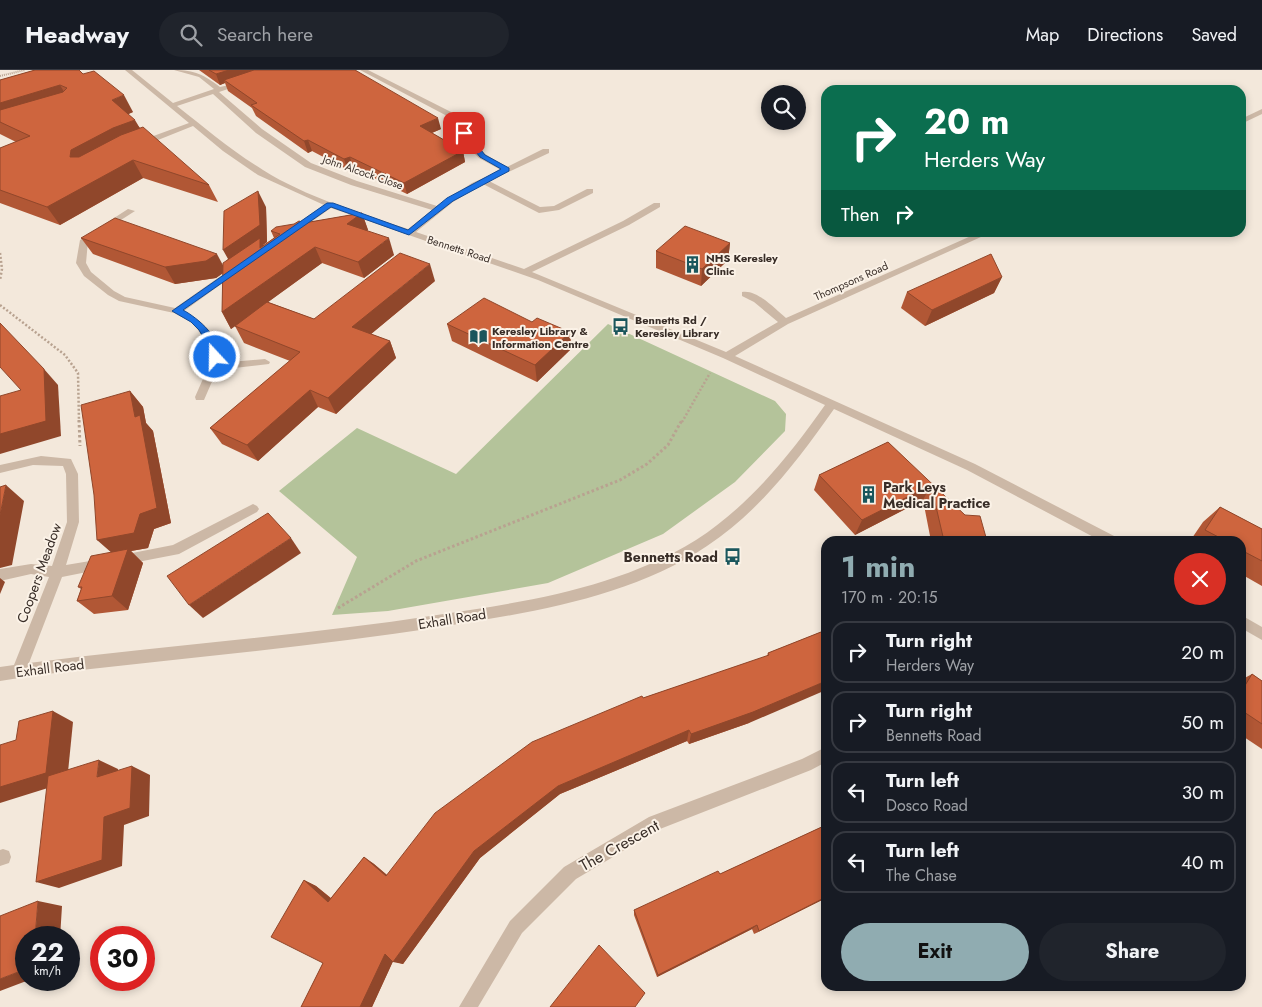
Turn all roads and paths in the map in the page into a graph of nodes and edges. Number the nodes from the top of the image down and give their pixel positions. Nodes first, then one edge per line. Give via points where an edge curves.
1 (25, 70) edge
2 (128, 70) edge
3 (177, 70) edge
4 (363, 70) edge
5 (0, 76) edge
6 (250, 80) edge
7 (216, 91) junction
8 (172, 105) junction
9 (1262, 111) edge
10 (1246, 119) edge
11 (194, 123) junction
12 (135, 145) edge
13 (546, 151) dead end
14 (506, 169) junction
15 (482, 181) junction
16 (590, 191) dead end
17 (330, 205) junction
18 (657, 205) dead end
19 (438, 210) junction
20 (131, 211) dead end
21 (409, 233) junction
22 (977, 237) edge
23 (282, 238) edge
24 (0, 252) edge
25 (242, 266) edge
26 (525, 272) junction
27 (0, 280) edge
28 (745, 294) dead end
29 (0, 306) edge
30 (177, 311) junction
31 (785, 322) junction
32 (727, 356) junction
33 (265, 362) dead end
34 (212, 367) junction
35 (200, 397) dead end
36 (832, 404) junction
37 (67, 462) junction
38 (0, 469) edge
39 (253, 509) dead end
40 (1100, 536) edge
41 (57, 572) junction
42 (0, 575) edge
43 (332, 612) dead end
44 (1246, 624) edge
45 (1262, 634) edge
46 (19, 671) junction
47 (0, 674) edge
48 (821, 757) edge
49 (468, 1007) edge

1 - 5 path
2 - 8 street, Bennetts Road
3 - 7 street, John Alcock Close via 201,76
4 - 14 street via 452,116 482,156
6 - 7 street
7 - 8 street
7 - 19 street, John Alcock Close via 259,131 308,165
8 - 11 street, Bennetts Road
9 - 10 street
11 - 12 street
11 - 17 street, Bennetts Road via 261,172
13 - 14 street
14 - 15 street
15 - 16 street via 539,210 556,208
15 - 19 street
17 - 21 street, Bennetts Road
17 - 23 street
18 - 26 street
19 - 21 street
20 - 30 street via 84,240 81,262 87,274 122,299
21 - 26 street, Bennetts Road
22 - 31 street, Thompsons Road
24 - 27 path
25 - 30 street
26 - 32 street, Bennetts Road
28 - 31 street via 758,300
29 - 37 path via 65,355 78,373 80,446
30 - 34 street via 194,320 214,347
31 - 32 street, Thompsons Road
32 - 36 street, Bennetts Road
32 - 43 path via 709,374 668,445 647,464 620,480 416,561
33 - 34 street
34 - 35 street
36 - 40 street, Bennetts Road via 971,467
36 - 46 street, Exhall Road via 782,471 728,525 668,562 626,580 540,604 385,630
37 - 38 street via 39,459
37 - 41 street, Coopers Meadow via 72,474 73,522
39 - 41 street via 175,550
41 - 42 street via 31,569
41 - 46 street, Coopers Meadow
44 - 45 street
46 - 47 street, Exhall Road
48 - 49 street, The Crescent via 655,823 570,873 516,927

